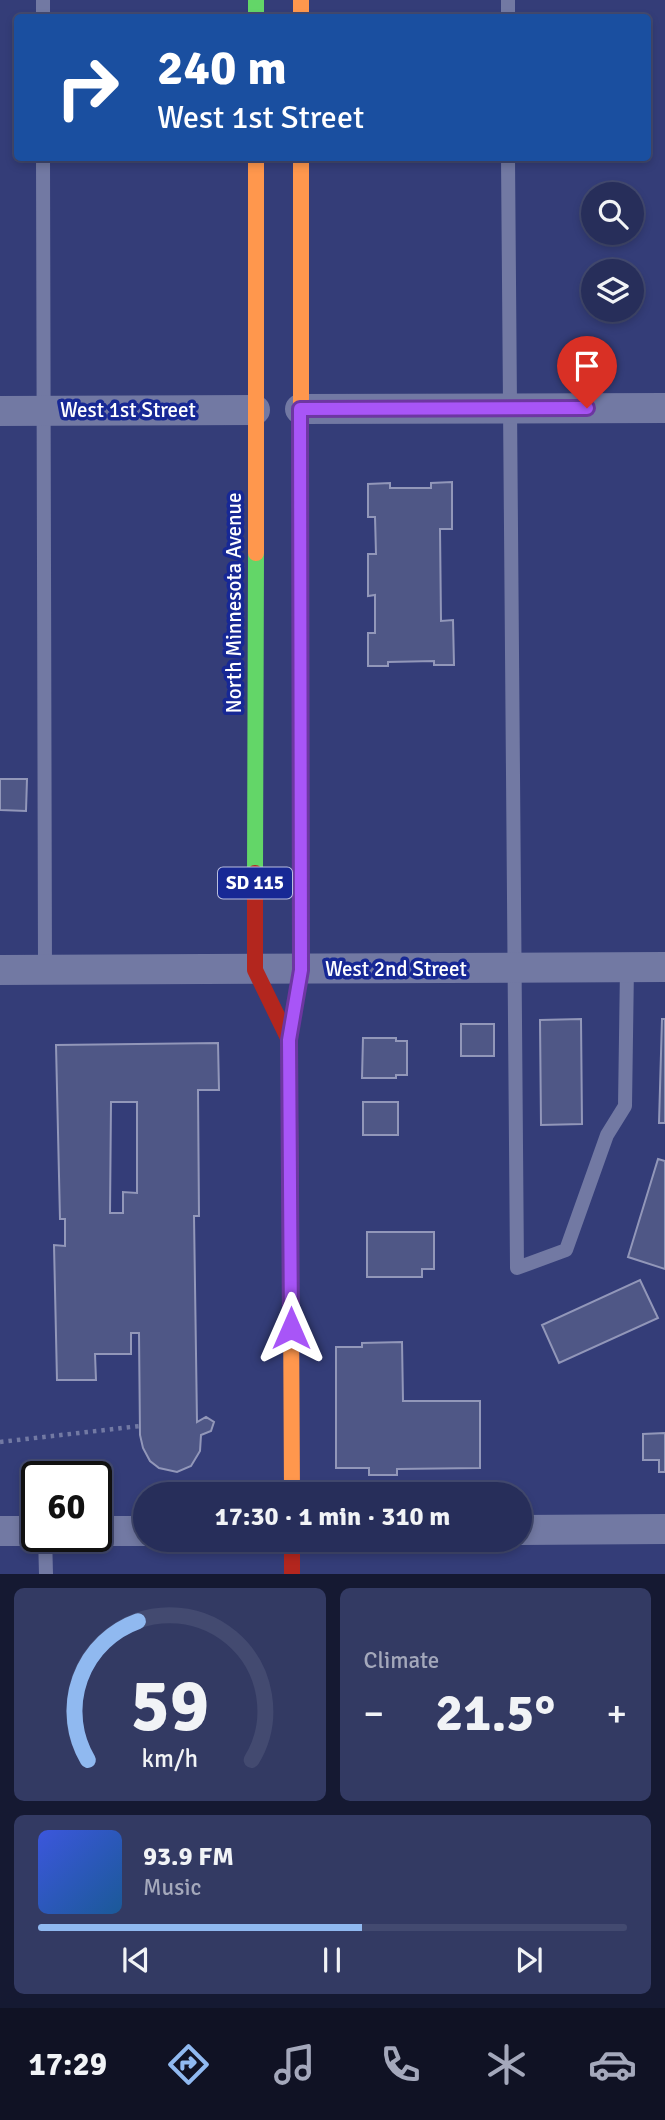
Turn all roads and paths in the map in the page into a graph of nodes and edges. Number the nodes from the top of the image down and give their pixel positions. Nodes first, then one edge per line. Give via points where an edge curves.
1 (43, 161) edge
2 (256, 161) edge
3 (301, 161) edge
4 (509, 161) edge
5 (665, 408) edge
6 (300, 409) junction
7 (509, 409) junction
8 (44, 410) junction
9 (255, 410) junction
10 (0, 411) edge
11 (627, 967) junction
12 (665, 967) edge
13 (514, 968) junction
14 (0, 970) edge
15 (45, 970) junction
16 (255, 970) junction
17 (301, 970) junction
18 (289, 1040) junction
19 (140, 1426) dead end
20 (0, 1442) edge
21 (292, 1482) edge
22 (665, 1529) edge
23 (532, 1530) edge
24 (0, 1531) edge
25 (21, 1531) edge
26 (112, 1531) edge
27 (133, 1531) edge
28 (45, 1552) edge
29 (292, 1552) edge
30 (46, 1574) edge
31 (292, 1574) edge

1 - 8 lane
2 - 9 main road, North Minnesota Avenue / SD 115
3 - 6 main road, North Minnesota Avenue / SD 115
4 - 7 lane
5 - 7 street
6 - 7 street
6 - 17 main road, North Minnesota Avenue / SD 115
7 - 13 lane
8 - 9 street, West 1st Street
8 - 10 street, West 1st Street
8 - 15 lane
9 - 16 main road, North Minnesota Avenue / SD 115
11 - 12 street, West 2nd Street
11 - 13 street, West 2nd Street
11 - 13 lane via 625,1106 607,1135 566,1250 517,1268
13 - 17 street, West 2nd Street
14 - 15 street, West 2nd Street
15 - 16 street, West 2nd Street
16 - 17 street, West 2nd Street
16 - 18 main road, North Minnesota Avenue / SD 115
17 - 18 main road, North Minnesota Avenue / SD 115
18 - 21 main road, North Minnesota Avenue / SD 115
19 - 20 path
22 - 23 street
24 - 25 street
26 - 27 street
28 - 30 lane
29 - 31 main road

